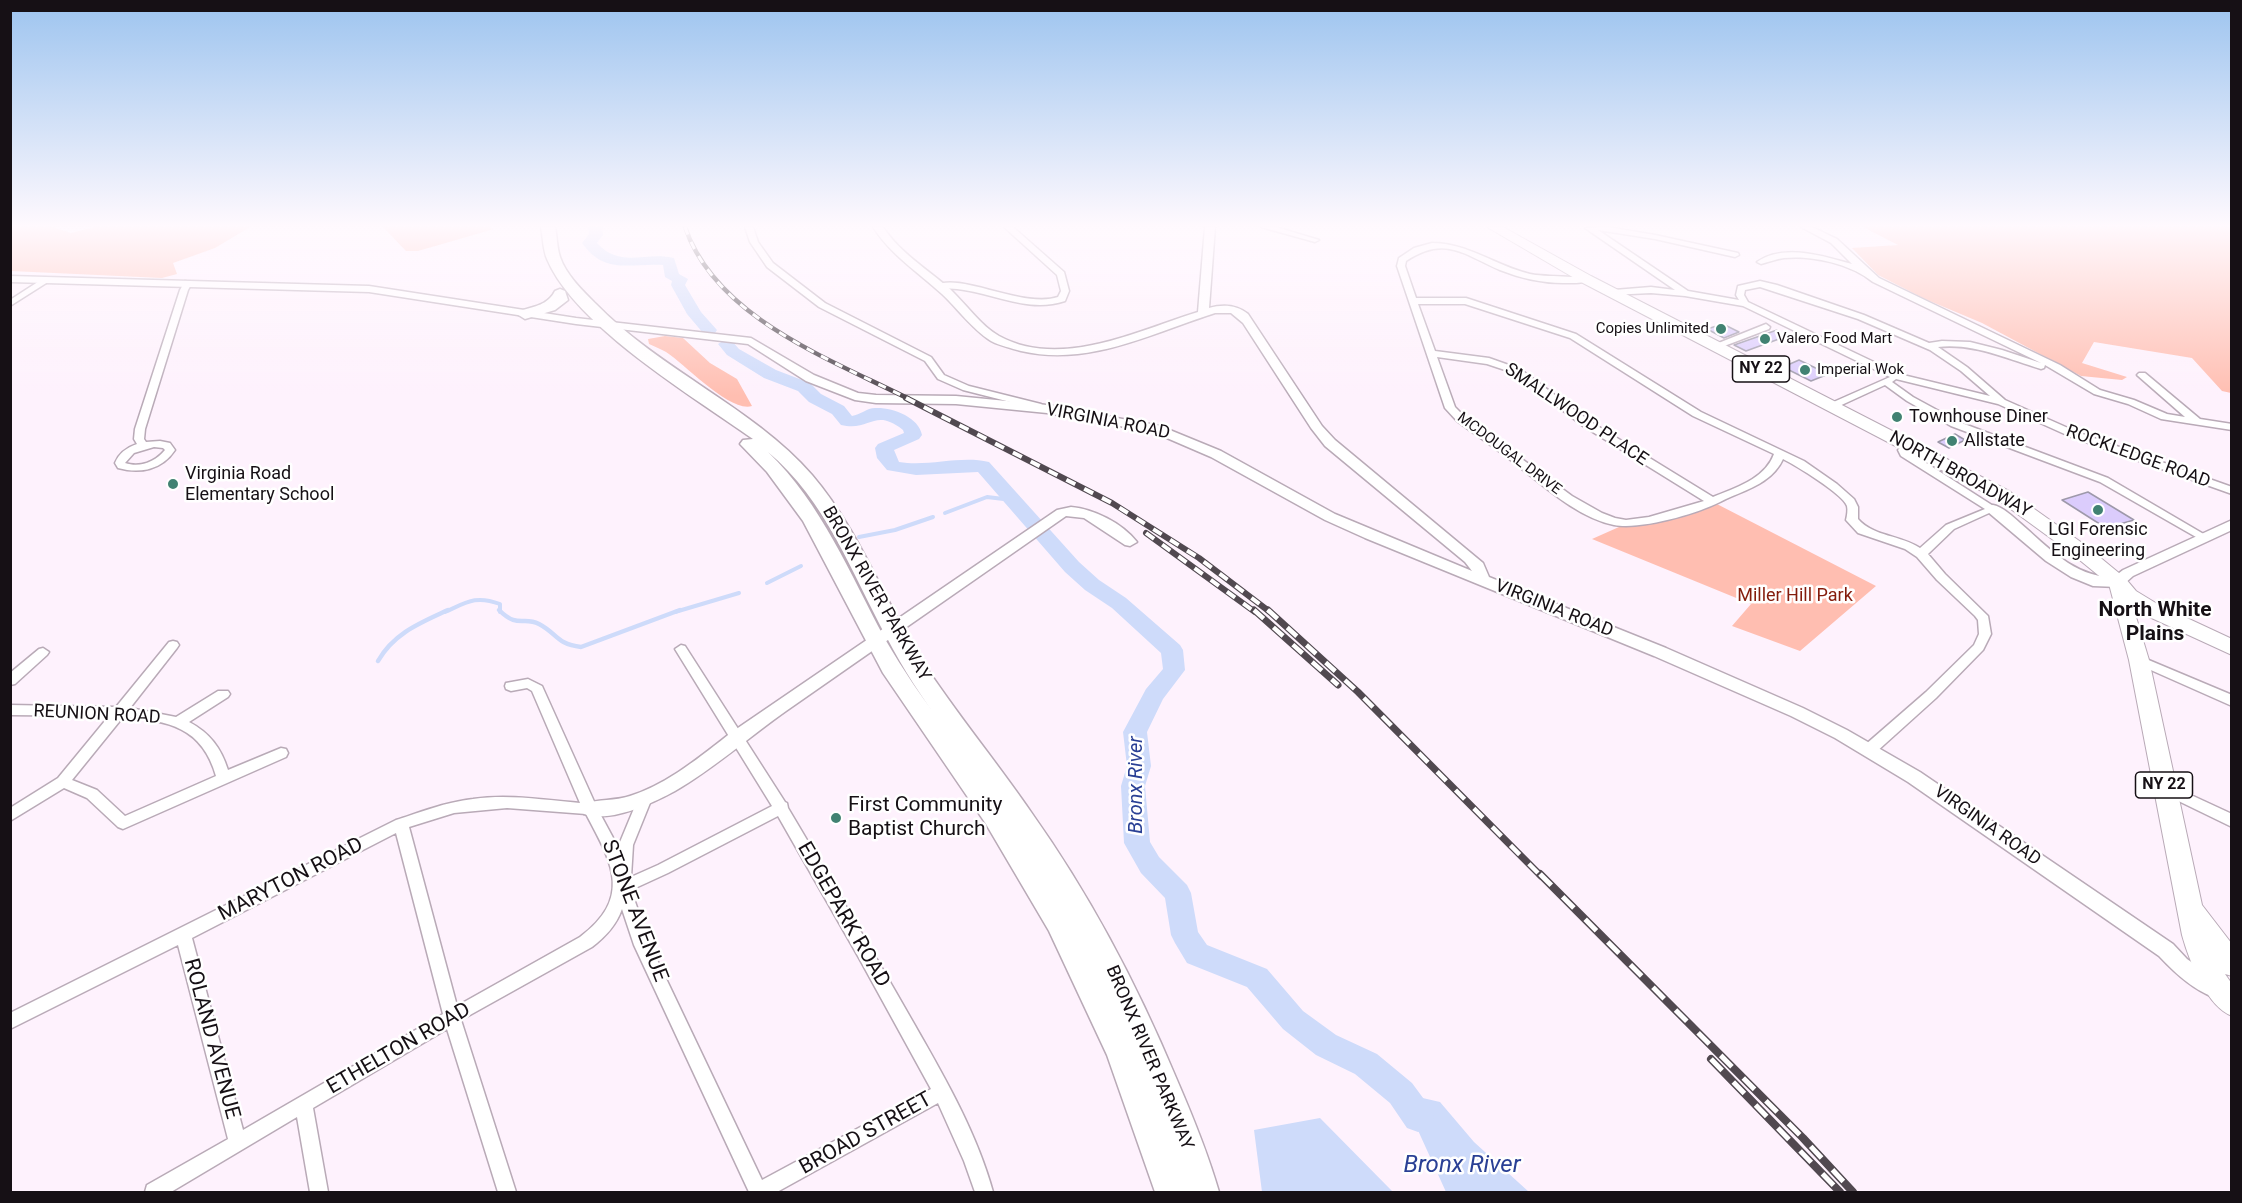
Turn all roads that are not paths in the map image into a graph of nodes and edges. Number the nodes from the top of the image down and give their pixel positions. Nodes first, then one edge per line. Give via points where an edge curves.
1 (42, 283) edge
2 (188, 283) edge
3 (192, 283) edge
4 (553, 283) edge
5 (569, 283) edge
6 (794, 283) edge
7 (936, 283) edge
8 (1063, 283) edge
9 (1205, 283) edge
10 (1407, 283) edge
11 (1594, 283) edge
12 (1671, 283) edge
13 (1884, 283) edge
14 (939, 286) junction
15 (1614, 293) junction
16 (1685, 293) junction
17 (560, 294) junction
18 (1413, 301) junction
19 (10, 304) edge
20 (1746, 304) junction
21 (1203, 313) junction
22 (525, 314) junction
23 (597, 323) junction
24 (1766, 327) dead end
25 (1716, 346) junction
26 (1927, 346) junction
27 (1431, 353) junction
28 (2057, 367) junction
29 (2142, 375) dead end
30 (1892, 379) junction
31 (2001, 402) junction
32 (1832, 406) junction
33 (1047, 409) junction
34 (2198, 423) junction
35 (2232, 427) edge
36 (1908, 445) junction
37 (143, 446) dead end
38 (1779, 454) junction
39 (2232, 491) edge
40 (1713, 502) junction
41 (1993, 508) junction
42 (2232, 524) edge
43 (2203, 538) junction
44 (1130, 542) dead end
45 (1921, 554) junction
46 (1482, 580) junction
47 (2118, 582) junction
48 (884, 635) junction
49 (2232, 638) edge
50 (173, 645) dead end
51 (2232, 648) edge
52 (681, 649) dead end
53 (43, 652) dead end
54 (2139, 660) junction
55 (10, 681) edge
56 (511, 686) dead end
57 (223, 694) dead end
58 (2232, 701) edge
59 (10, 710) edge
60 (121, 712) junction
61 (180, 722) junction
62 (738, 736) junction
63 (1870, 749) junction
64 (281, 753) dead end
65 (224, 779) junction
66 (63, 782) junction
67 (2164, 787) junction
68 (645, 798) junction
69 (782, 807) junction
70 (590, 809) junction
71 (10, 816) edge
72 (2232, 820) edge
73 (401, 824) junction
74 (622, 887) junction
75 (183, 935) junction
76 (2166, 950) junction
77 (2228, 979) edge
78 (452, 1017) junction
79 (10, 1022) edge
80 (942, 1092) junction
81 (304, 1104) junction
82 (238, 1143) junction
83 (154, 1192) edge
84 (319, 1192) edge
85 (507, 1192) edge
86 (758, 1192) edge
87 (984, 1192) edge
88 (1171, 1192) edge
89 (1203, 1192) edge

1 - 19 street
2 - 37 street via 140,429
3 - 22 street, VIRGINIA ROAD via 374,289
4 - 17 highway, BRONX RIVER PARKWAY
5 - 23 highway, BRONX RIVER PARKWAY
6 - 33 street via 822,305 928,358 941,377
7 - 14 street
8 - 14 street via 1062,299 1047,303
9 - 21 street
10 - 18 street, MCDOUGAL DRIVE
11 - 15 main road, NORTH BROADWAY / NY 22
12 - 16 street
13 - 28 street
14 - 21 street via 991,336 1020,347 1054,352 1096,350
15 - 16 street
15 - 25 main road, NORTH BROADWAY / NY 22
16 - 20 street, ROCKLEDGE ROAD
17 - 22 highway via 560,300 553,306
17 - 23 highway, BRONX RIVER PARKWAY
18 - 27 street, MCDOUGAL DRIVE
18 - 38 street via 1466,301 1573,336 1697,414
20 - 26 street via 1740,295 1742,288 1774,286 1852,313
20 - 30 street, ROCKLEDGE ROAD
21 - 46 street via 1227,308 1244,314 1323,436 1478,566
22 - 23 street, VIRGINIA ROAD
23 - 33 street, VIRGINIA ROAD via 751,341 810,378 855,396
23 - 48 highway, BRONX RIVER PARKWAY via 752,429 797,469 833,518
24 - 25 street
25 - 32 main road, NORTH BROADWAY / NY 22
26 - 28 street via 1964,344 2044,367
26 - 31 street via 1964,369
27 - 40 street, SMALLWOOD PLACE via 1489,361 1517,371 1587,424
27 - 40 street, MCDOUGAL DRIVE via 1455,414 1581,506 1624,523
28 - 34 street via 2097,392 2165,417
29 - 34 street
30 - 31 street, ROCKLEDGE ROAD
30 - 32 street
30 - 43 street via 1910,399 1955,424 2104,480
31 - 39 street, ROCKLEDGE ROAD via 2073,434
32 - 36 main road, NORTH BROADWAY / NY 22
33 - 46 street, VIRGINIA ROAD via 1124,422 1182,438 1350,526
34 - 35 street
36 - 41 street via 1903,450 1905,454
36 - 47 main road, NORTH BROADWAY / NY 22 via 2019,505
38 - 40 street, MCDOUGAL DRIVE via 1768,472
38 - 45 street via 1810,469 1844,494 1853,507 1852,520 1862,531 1909,546
41 - 45 street via 1950,527
41 - 47 street via 2037,548 2077,574 2092,582
42 - 43 street
43 - 47 street via 2127,573
44 - 48 street via 1097,519 1077,511 1062,513
45 - 63 street via 1984,619 1985,634 1979,647 1962,664
46 - 63 street, VIRGINIA ROAD via 1745,688
47 - 49 main road
47 - 51 main road via 2129,595 2152,610
47 - 54 main road, NY 22
48 - 62 street
48 - 88 highway, BRONX RIVER PARKWAY via 920,711 998,822 1056,918 1125,1061
48 - 89 highway, BRONX RIVER PARKWAY via 1026,823 1090,928 1156,1065
50 - 60 street
52 - 62 street, EDGEPARK ROAD
53 - 55 street
54 - 58 street
54 - 67 main road, NY 22
56 - 70 street, STONE AVENUE via 526,683 537,689
57 - 61 street
59 - 60 street, REUNION ROAD
60 - 61 street, REUNION ROAD
60 - 66 street
61 - 65 street, REUNION ROAD via 209,744
62 - 68 street via 688,777
62 - 69 street, EDGEPARK ROAD
63 - 76 street, VIRGINIA ROAD
64 - 65 street
65 - 66 street via 123,823 92,794
66 - 71 street
67 - 72 street
67 - 77 main road, NY 22 via 2193,934
68 - 70 street via 606,809
68 - 74 street via 626,845
69 - 74 street
69 - 80 street, EDGEPARK ROAD
70 - 73 street, MARYTON ROAD via 488,803 437,812
70 - 74 street, STONE AVENUE via 615,855
73 - 75 street, MARYTON ROAD
73 - 78 street
74 - 78 street, ETHELTON ROAD via 612,916 586,942
74 - 86 street, STONE AVENUE via 642,945
75 - 79 street, MARYTON ROAD
75 - 82 street, ROLAND AVENUE
76 - 77 street, VIRGINIA ROAD
76 - 77 street, VIRGINIA ROAD via 2180,965
78 - 81 street, ETHELTON ROAD
78 - 85 street
80 - 86 street, BROAD STREET
80 - 87 street, EDGEPARK ROAD
81 - 82 street, ETHELTON ROAD
81 - 84 street
82 - 83 street, ETHELTON ROAD

